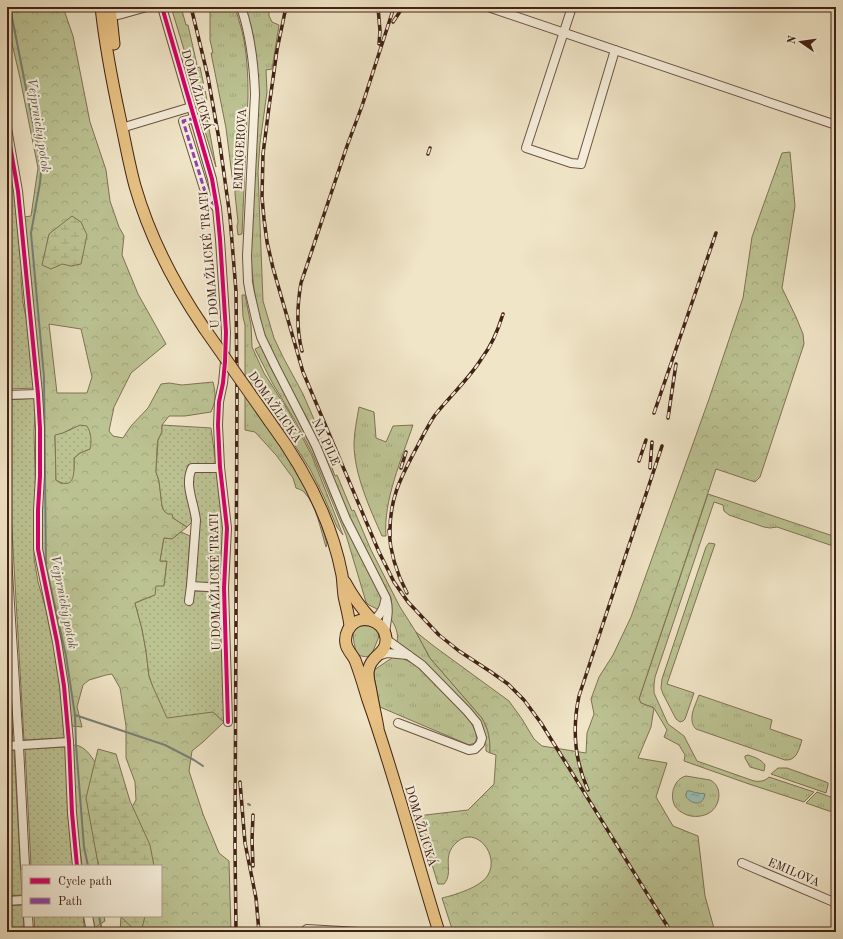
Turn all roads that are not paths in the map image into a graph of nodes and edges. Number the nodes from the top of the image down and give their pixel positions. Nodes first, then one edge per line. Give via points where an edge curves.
1 (147, 7) edge
2 (162, 7) edge
3 (241, 7) edge
4 (488, 7) edge
5 (572, 7) edge
6 (106, 12) edge
7 (564, 32) junction
8 (615, 50) junction
9 (191, 107) junction
10 (194, 118) junction
11 (836, 125) edge
12 (125, 126) junction
13 (7, 128) edge
14 (212, 179) joint
15 (217, 208) junction
16 (250, 293) joint
17 (38, 394) junction
18 (7, 395) edge
19 (220, 467) junction
20 (7, 557) edge
21 (342, 576) junction
22 (191, 586) junction
23 (224, 588) junction
24 (386, 598) junction
25 (189, 601) dead end
26 (373, 621) junction
27 (350, 626) junction
28 (386, 637) junction
29 (9, 638) edge
30 (353, 655) junction
31 (409, 655) junction
32 (376, 657) junction
33 (228, 722) dead end
34 (398, 723) dead end
35 (378, 728) junction
36 (69, 742) junction
37 (7, 746) edge
38 (19, 746) junction
39 (742, 863) dead end
40 (25, 865) edge
41 (77, 865) edge
42 (22, 900) edge
43 (7, 901) edge
44 (836, 902) edge
45 (28, 917) edge
46 (88, 917) edge
47 (29, 932) edge
48 (91, 932) edge
49 (303, 932) edge
50 (359, 932) edge
51 (439, 932) edge

1 - 6 street via 122,14
2 - 9 street, DOMAŽLICKÁ
3 - 16 street, EMINGEROVA via 251,46 254,79 247,256
4 - 7 street
5 - 7 street
6 - 12 main road, DOMAŽLICKÁ
7 - 8 street
7 - 8 street via 526,148 581,164
8 - 11 street
9 - 10 street, DOMAŽLICKÁ
9 - 12 street
10 - 14 street, DOMAŽLICKÁ
10 - 15 street via 183,121 207,198
12 - 21 main road, DOMAŽLICKÁ, bridge via 127,155 152,236 177,286 204,328 302,469 334,542
13 - 17 street via 18,191
14 - 15 street, U DOMAŽLICKÉ TRATI
15 - 19 street, U DOMAŽLICKÉ TRATI via 226,332 223,383 219,402
16 - 24 street, NA PILE via 268,353 316,446 346,519
17 - 18 street
17 - 36 street via 38,549 63,678
19 - 22 street via 192,468 189,474 189,490 196,520
19 - 23 street, U DOMAŽLICKÉ TRATI via 227,528
20 - 29 street
21 - 26 main road, DOMAŽLICKÁ via 360,608
21 - 27 main road, DOMAŽLICKÁ
22 - 23 street
22 - 25 street
23 - 33 street, U DOMAŽLICKÉ TRATI
24 - 26 street via 385,606
24 - 28 street
26 - 27 main road via 358,621
26 - 28 main road, DOMAŽLICKÁ via 381,626
27 - 30 main road, DOMAŽLICKÁ via 346,642 348,650
28 - 31 street
28 - 32 main road, DOMAŽLICKÁ via 384,648
29 - 38 street
30 - 32 main road via 361,660
30 - 35 main road, DOMAŽLICKÁ
31 - 32 street via 387,653
31 - 34 street via 467,711 477,723 482,738 479,747 469,750
32 - 35 main road, DOMAŽLICKÁ via 370,665 368,676
35 - 51 main road, DOMAŽLICKÁ
36 - 38 street
36 - 41 street
37 - 38 street
38 - 40 street
39 - 44 street, EMILOVA
42 - 43 street
45 - 47 street
46 - 48 street
49 - 50 street via 307,929

